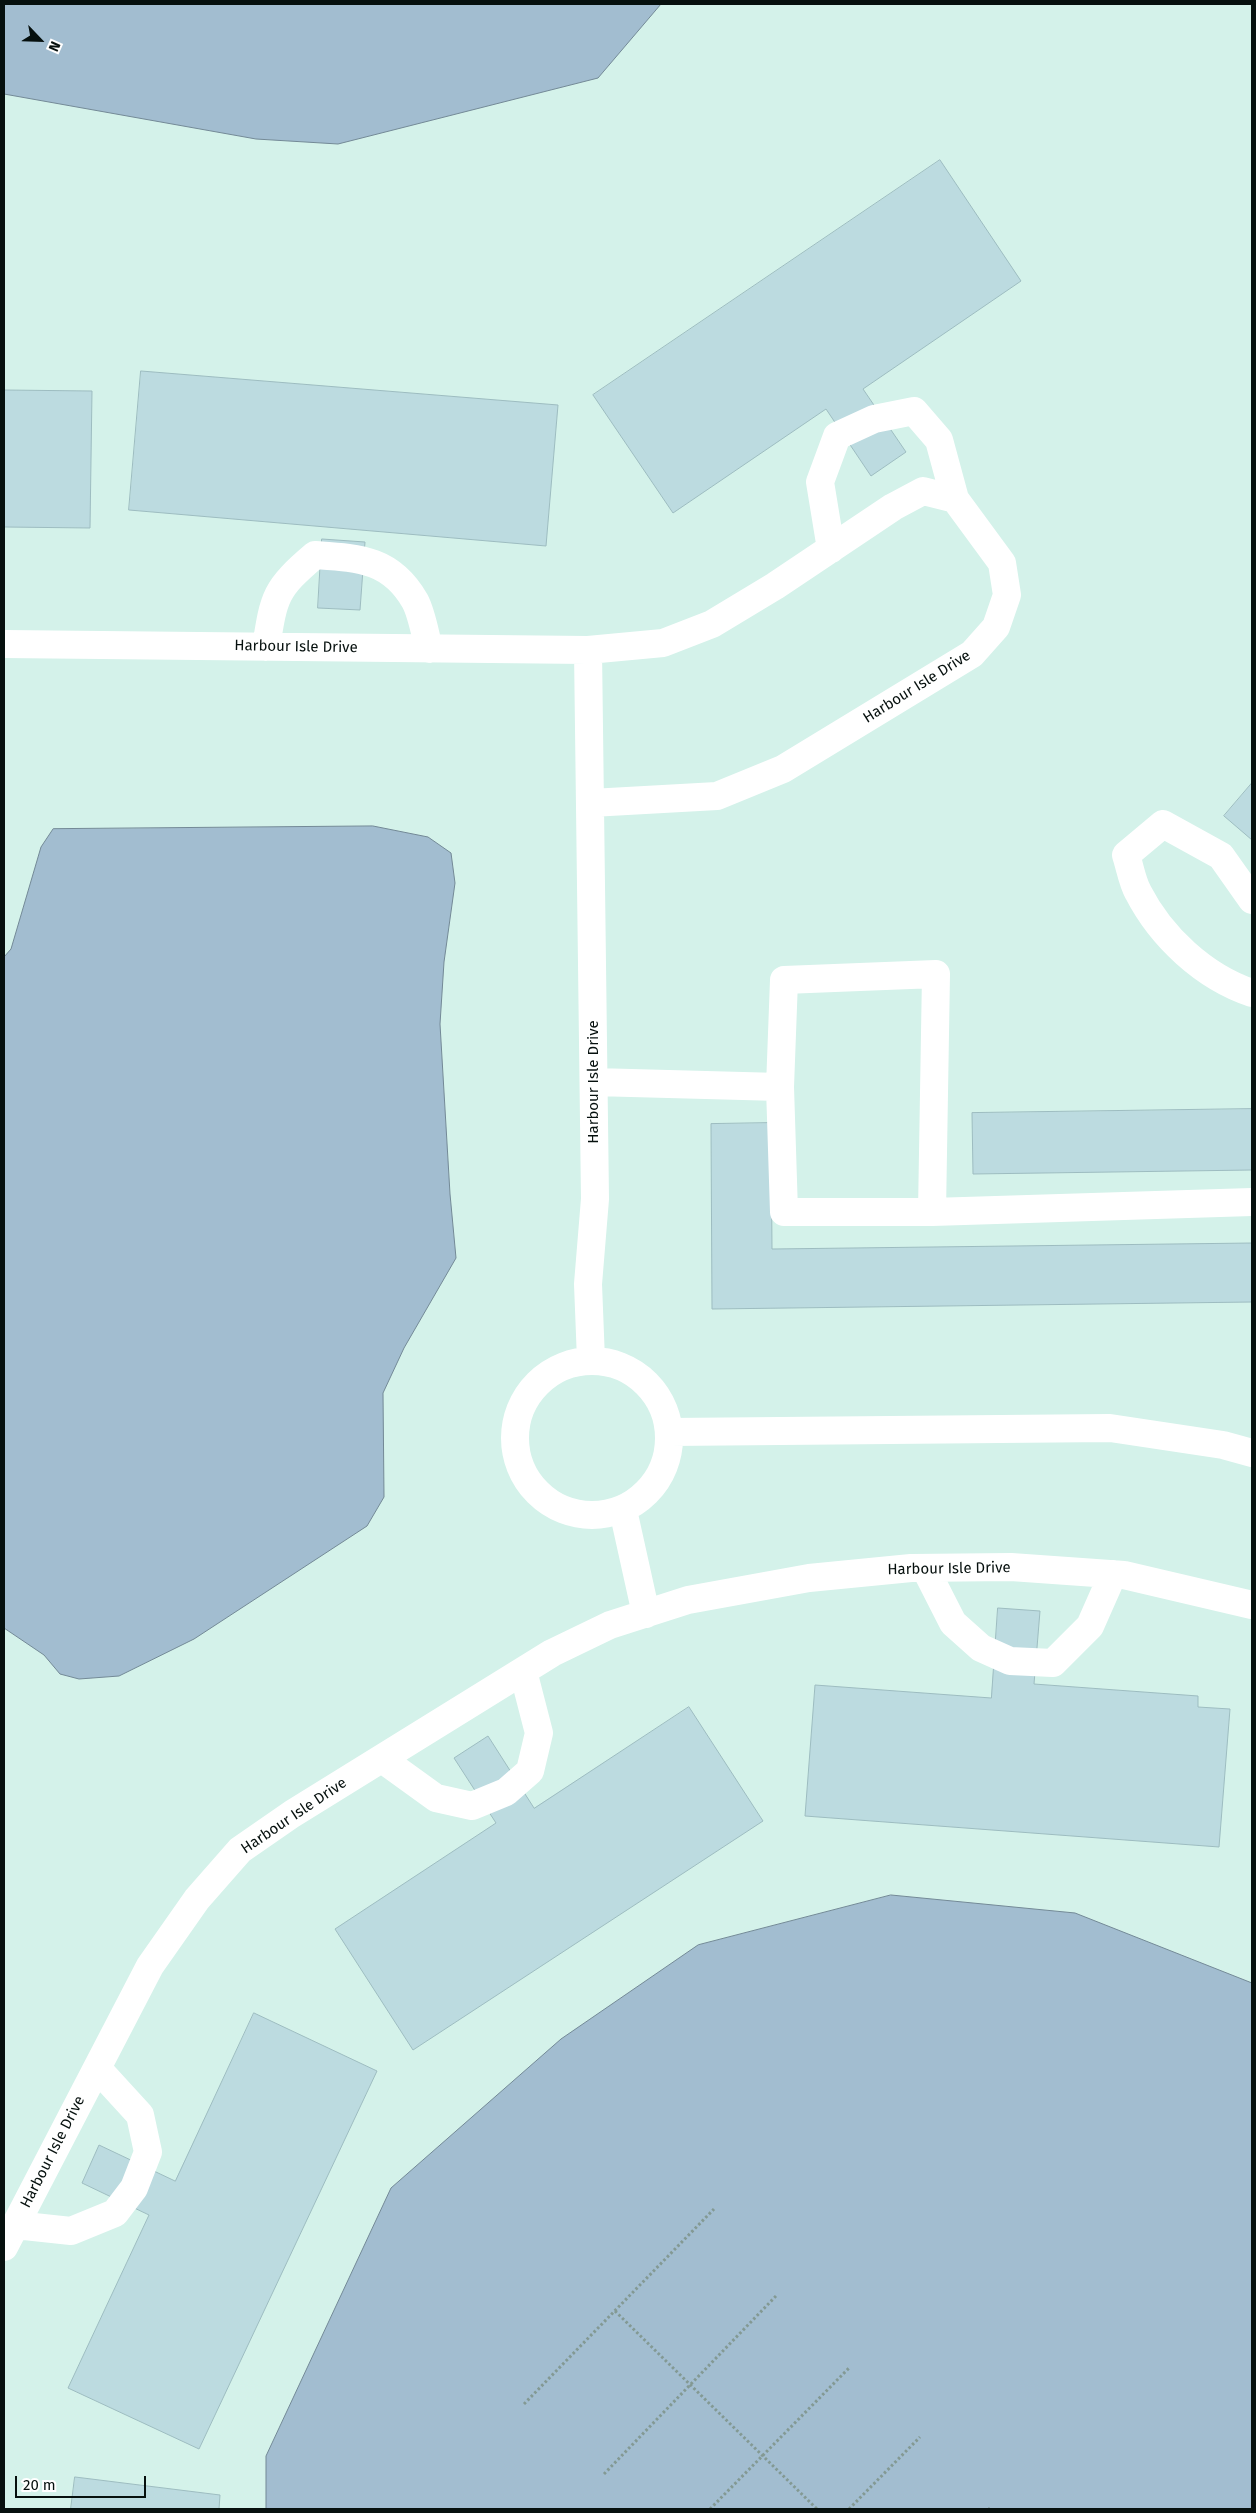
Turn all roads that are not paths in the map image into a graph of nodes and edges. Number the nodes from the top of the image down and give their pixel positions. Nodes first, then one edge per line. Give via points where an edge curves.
1 (955, 499) junction
2 (831, 549) junction
3 (4, 644) edge
4 (266, 647) junction
5 (430, 649) junction
6 (588, 650) junction
7 (591, 803) junction
8 (1252, 900) edge
9 (1252, 992) edge
10 (594, 1082) junction
11 (780, 1087) junction
12 (1252, 1202) edge
13 (932, 1212) junction
14 (591, 1360) junction
15 (670, 1432) junction
16 (1252, 1454) edge
17 (623, 1510) junction
18 (926, 1568) junction
19 (1113, 1574) junction
20 (1252, 1605) edge
21 (646, 1614) junction
22 (524, 1671) junction
23 (382, 1758) junction
24 (97, 2068) junction
25 (10, 2236) edge

1 - 2 street, Harbour Isle Drive via 923,491
1 - 2 street via 940,440 914,411 874,419 837,436 820,482
1 - 7 street, Harbour Isle Drive via 1002,563 1007,594 996,627 972,654 784,770 717,796
2 - 6 street, Harbour Isle Drive via 712,624 663,643
3 - 4 street, Harbour Isle Drive
4 - 5 street, Harbour Isle Drive
4 - 5 street via 273,604 287,579 315,555 352,558 389,569 415,601
5 - 6 street, Harbour Isle Drive
6 - 7 street, Harbour Isle Drive
7 - 10 street, Harbour Isle Drive
8 - 9 street via 1221,856 1163,824 1126,855 1137,891 1160,929 1203,968
10 - 11 street
10 - 14 street, Harbour Isle Drive via 595,1199 588,1284
11 - 13 street via 784,1212
11 - 13 street via 784,980 936,974
12 - 13 street
14 - 15 street via 614,1364 636,1373 664,1409
14 - 17 street via 567,1364 545,1377 528,1394 517,1417 514,1442 520,1467 532,1488 551,1505 574,1514 599,1516
15 - 16 street via 1110,1428 1223,1445
15 - 17 street via 668,1456 659,1478 643,1497
17 - 21 street
18 - 19 street, Harbour Isle Drive via 1011,1567
18 - 19 street via 953,1623 980,1648 1010,1661 1053,1663 1090,1626
18 - 21 street, Harbour Isle Drive via 809,1578 688,1600
19 - 20 street, Harbour Isle Drive
21 - 22 street, Harbour Isle Drive via 610,1625 552,1653
22 - 23 street, Harbour Isle Drive
22 - 23 street via 539,1733 530,1772 506,1792 472,1806 436,1798
23 - 24 street, Harbour Isle Drive via 240,1850 196,1898 150,1966
24 - 25 street, Harbour Isle Drive
24 - 25 street via 140,2115 148,2152 134,2188 116,2213 71,2231

